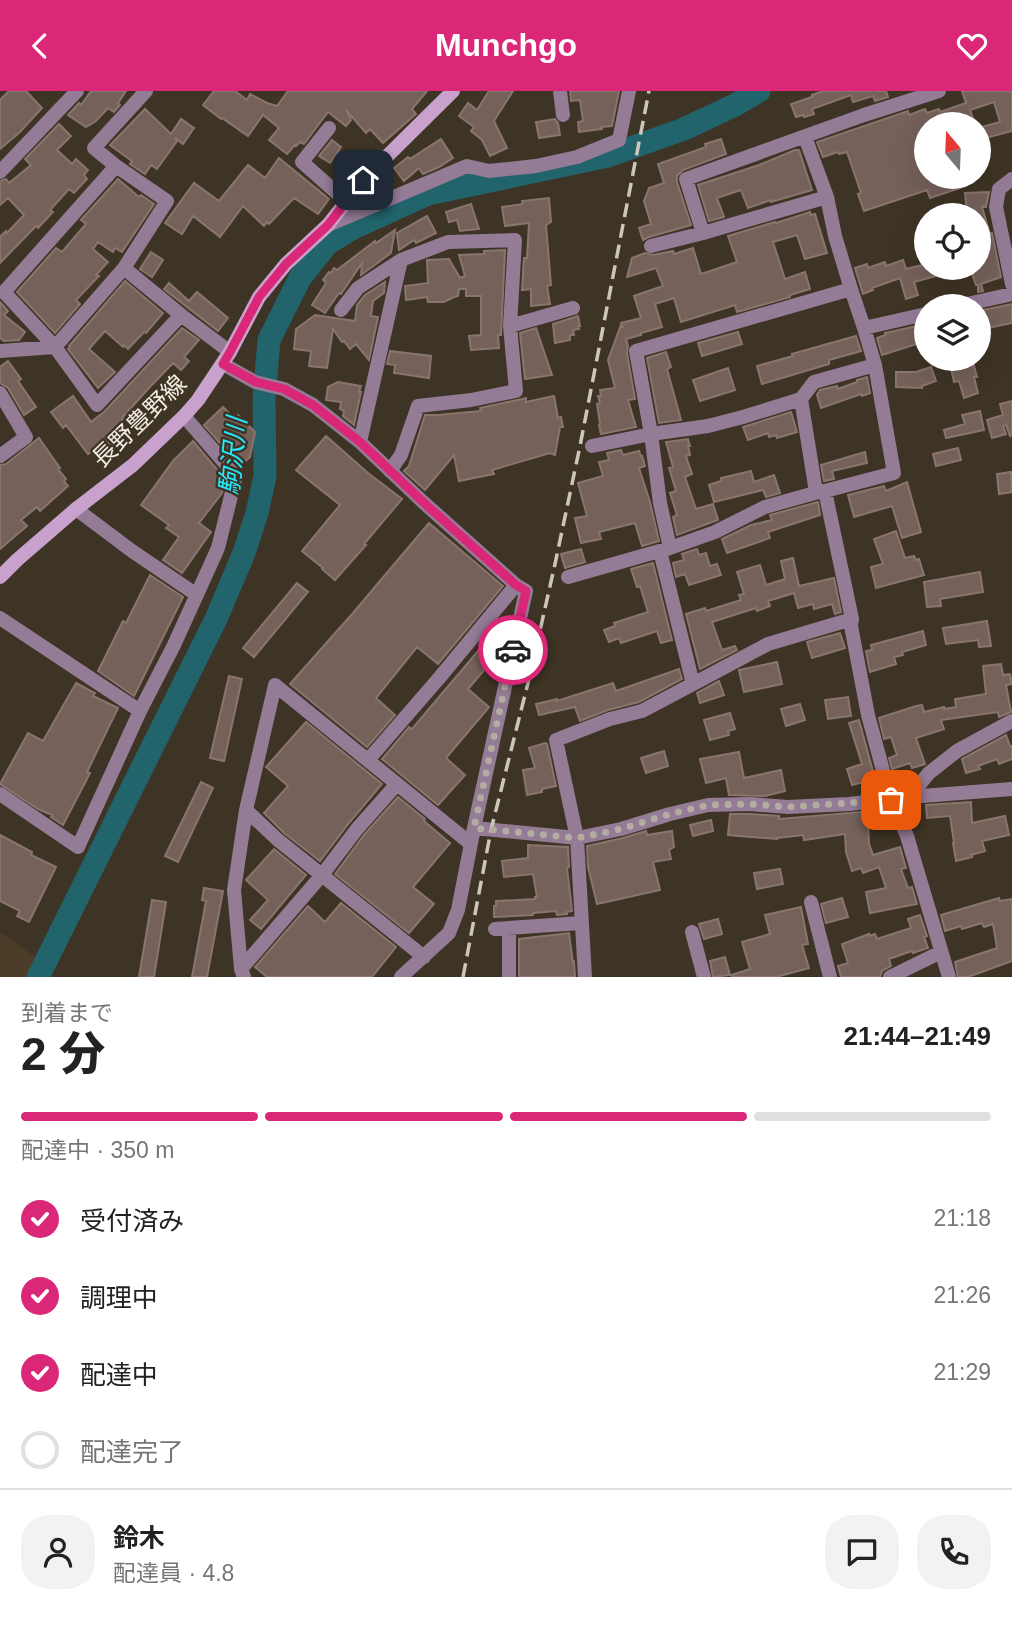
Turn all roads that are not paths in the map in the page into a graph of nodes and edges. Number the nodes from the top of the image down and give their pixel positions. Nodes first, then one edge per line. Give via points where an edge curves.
1 (77, 91) edge
2 (146, 91) edge
3 (453, 91) edge
4 (560, 91) edge
5 (629, 91) edge
6 (939, 91) edge
7 (563, 115) dead end
8 (329, 128) dead end
9 (805, 137) junction
10 (116, 166) junction
11 (0, 172) edge
12 (1012, 179) edge
13 (827, 197) junction
14 (347, 202) junction
15 (328, 225) junction
16 (703, 233) junction
17 (651, 246) dead end
18 (401, 260) junction
19 (124, 268) junction
20 (1012, 284) edge
21 (851, 289) junction
22 (1012, 294) edge
23 (991, 299) edge
24 (573, 308) dead end
25 (341, 310) dead end
26 (181, 315) junction
27 (914, 317) edge
28 (510, 326) junction
29 (864, 328) junction
30 (55, 347) junction
31 (0, 351) edge
32 (226, 358) junction
33 (875, 365) junction
34 (0, 393) edge
35 (801, 399) junction
36 (184, 416) junction
37 (652, 434) junction
38 (360, 442) junction
39 (592, 446) dead end
40 (0, 456) edge
41 (390, 471) junction
42 (820, 491) junction
43 (76, 509) junction
44 (665, 549) junction
45 (0, 577) edge
46 (568, 577) dead end
47 (516, 585) junction
48 (197, 594) junction
49 (0, 618) edge
50 (852, 619) junction
51 (693, 684) junction
52 (139, 711) junction
53 (1012, 721) edge
54 (368, 761) junction
55 (396, 785) junction
56 (1012, 789) edge
57 (0, 794) edge
58 (909, 797) junction
59 (891, 800) junction
60 (246, 810) junction
61 (474, 828) junction
62 (577, 838) junction
63 (471, 844) junction
64 (322, 875) junction
65 (811, 902) dead end
66 (581, 923) junction
67 (692, 932) dead end
68 (941, 953) junction
69 (424, 957) junction
70 (242, 973) edge
71 (401, 977) edge
72 (509, 977) edge
73 (585, 977) edge
74 (704, 977) edge
75 (830, 977) edge
76 (890, 977) edge
77 (949, 977) edge

1 - 11 street
2 - 10 street via 94,148
3 - 14 main road, 長野豊野線 via 363,180
4 - 7 street
5 - 15 street via 619,141 536,166 489,171 467,166
6 - 9 street
8 - 14 street via 302,162
9 - 13 street
9 - 16 street via 686,179
10 - 19 street via 167,201
10 - 30 street via 4,292
12 - 20 street via 999,189 996,207
13 - 16 street
13 - 21 street
14 - 15 main road, 長野豊野線
15 - 32 main road, 長野豊野線 via 259,297
16 - 17 street
18 - 25 street via 358,288
18 - 28 street via 448,242 515,240
18 - 38 street
19 - 26 street
19 - 30 street
21 - 29 street
21 - 37 street via 636,351
22 - 23 street
24 - 28 street
26 - 30 street via 97,405
26 - 32 street
27 - 29 street
28 - 41 street via 516,391 418,405 401,455
29 - 33 street
30 - 31 street
32 - 36 main road, 長野豊野線
32 - 38 street via 256,382 284,389 313,405
33 - 35 street via 814,382
33 - 42 street via 894,473
34 - 40 street via 26,437
35 - 37 street via 743,418
35 - 42 street
36 - 43 main road, 長野豊野線 via 133,465
36 - 48 street via 236,476 218,548
37 - 39 street
37 - 44 street
38 - 41 street
41 - 47 street
42 - 44 street via 765,507 715,532
42 - 50 street
43 - 45 main road, 長野豊野線
43 - 48 street
44 - 46 street
44 - 51 street
47 - 54 street
47 - 61 street via 526,591
48 - 52 street
49 - 52 street
50 - 51 street via 768,644
50 - 59 street via 869,715
51 - 62 street via 642,711 556,740
52 - 57 street via 78,847
53 - 58 street via 957,751
54 - 55 street
54 - 60 street via 275,685
55 - 63 street
55 - 64 street
56 - 58 street
58 - 59 street
59 - 62 street via 788,807 708,805
59 - 68 street via 907,835
60 - 64 street
60 - 70 street via 234,890
61 - 62 street
61 - 63 street
62 - 66 street
63 - 69 street via 449,933
64 - 69 street
64 - 70 street
65 - 75 street
66 - 72 street via 502,929
66 - 73 street
67 - 74 street
68 - 76 street
68 - 77 street
69 - 71 street

